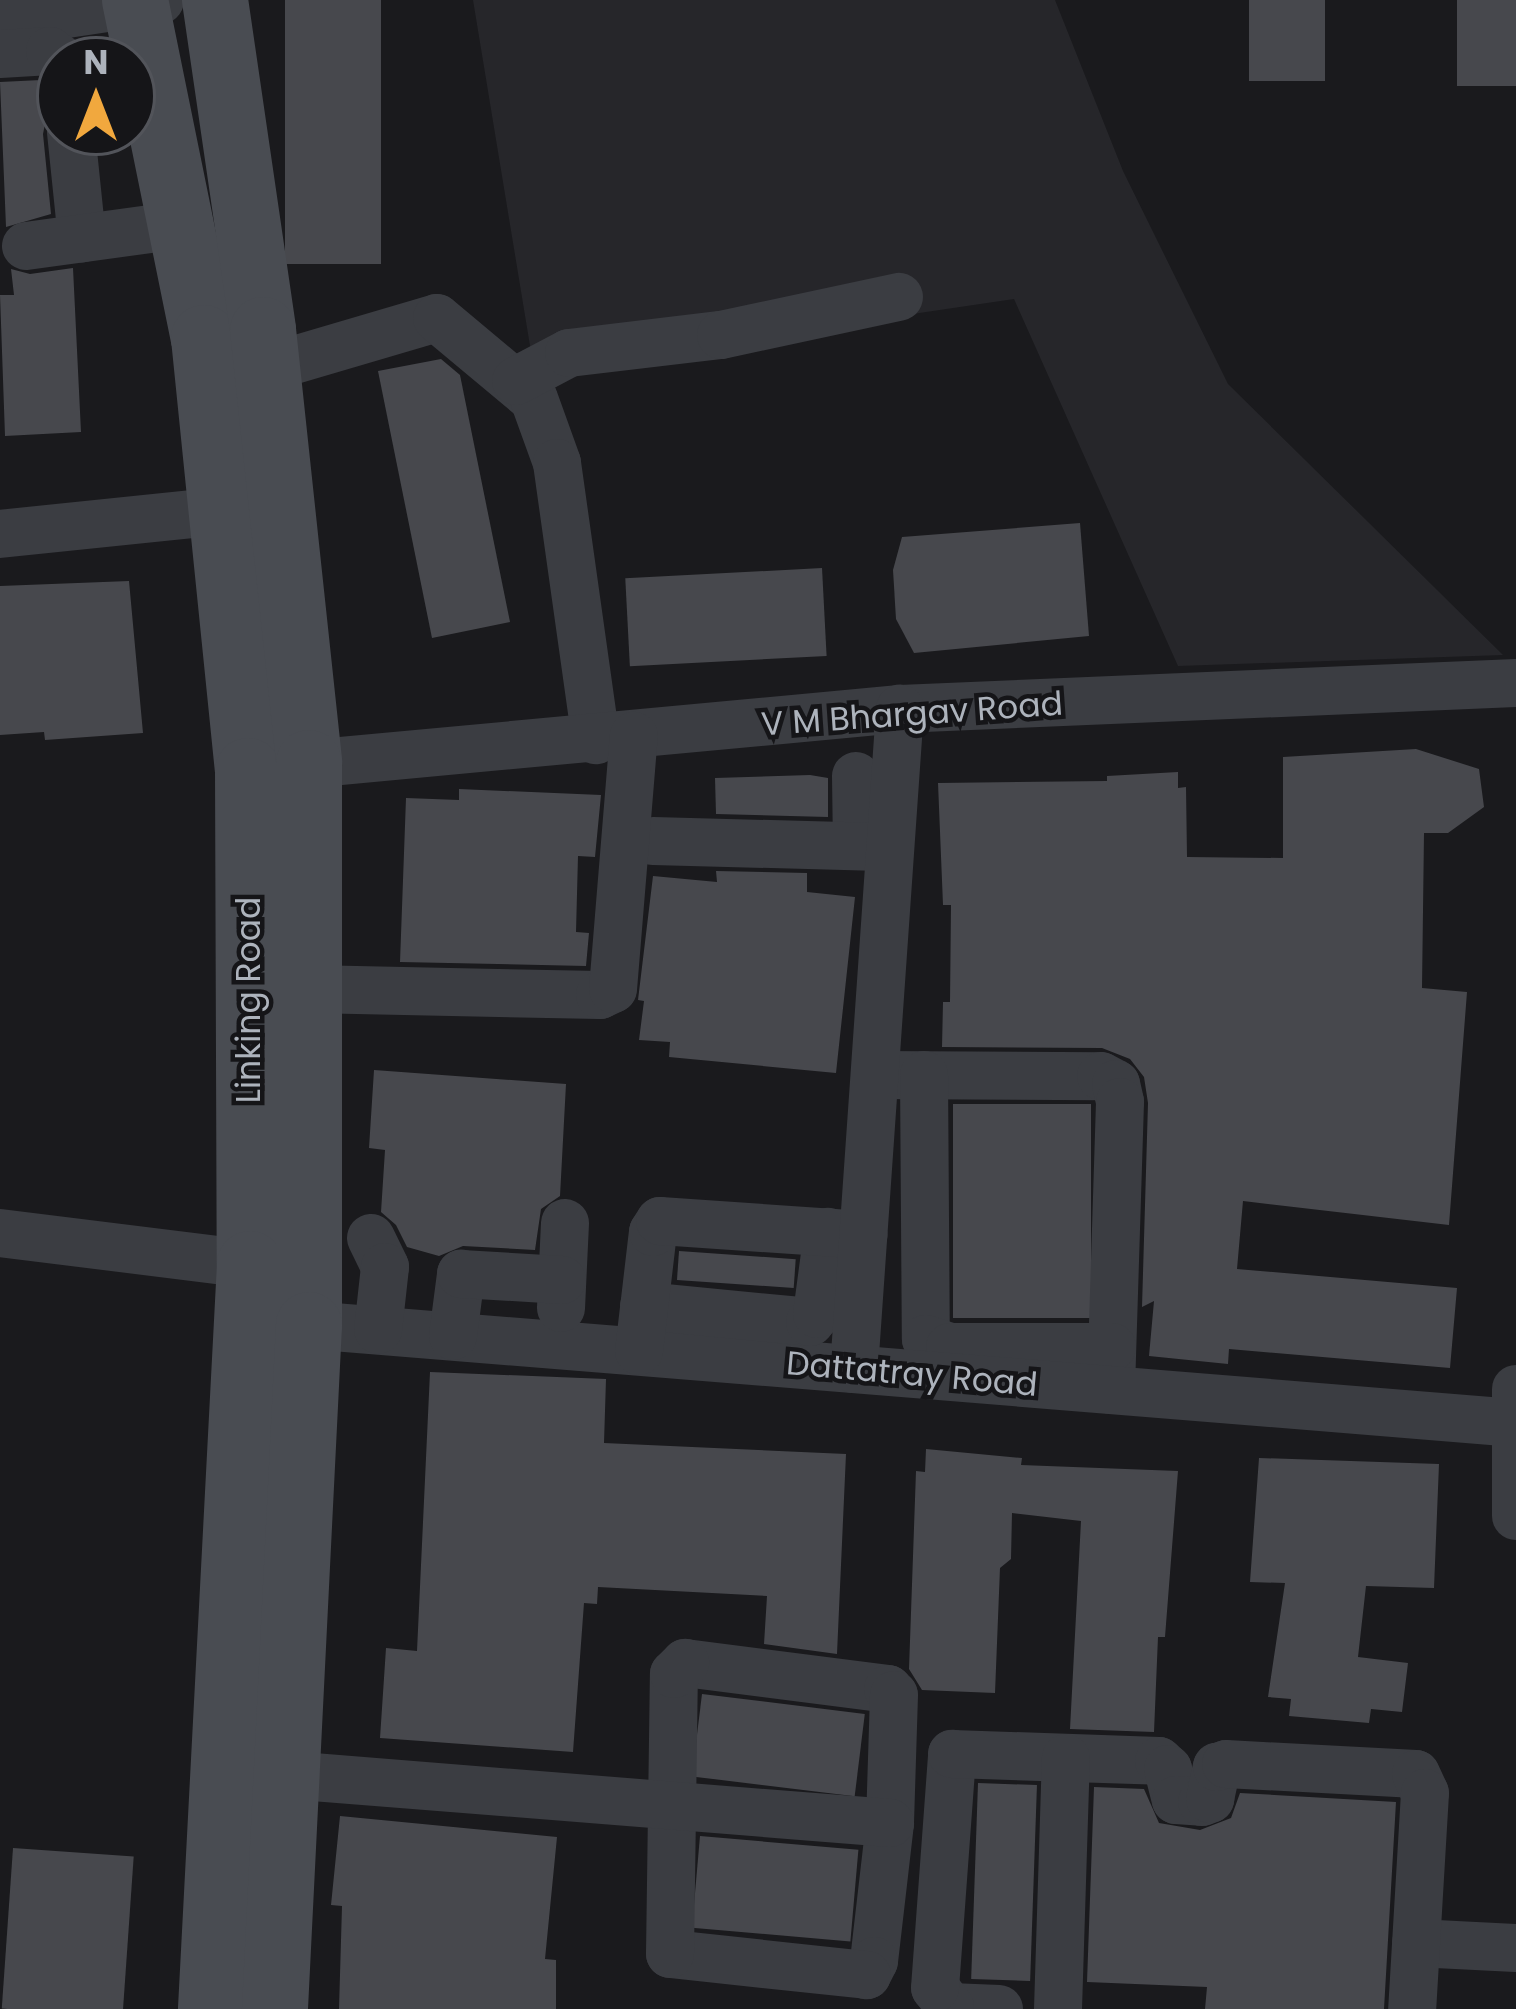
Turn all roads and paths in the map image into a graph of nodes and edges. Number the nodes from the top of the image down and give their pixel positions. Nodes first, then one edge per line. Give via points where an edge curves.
1 (215, 0) edge
2 (143, 2) edge
3 (0, 24) edge
4 (36, 52) edge
5 (0, 54) edge
6 (73, 156) edge
7 (180, 226) junction
8 (82, 238) junction
9 (26, 245) dead end
10 (899, 297) dead end
11 (517, 381) junction
12 (252, 411) junction
13 (223, 511) junction
14 (0, 534) edge
15 (1516, 683) edge
16 (900, 709) junction
17 (615, 738) junction
18 (278, 767) junction
19 (856, 776) dead end
20 (653, 841) dead end
21 (874, 847) junction
22 (310, 989) junction
23 (875, 1075) junction
24 (924, 1075) junction
25 (565, 1223) dead end
26 (0, 1233) edge
27 (846, 1234) junction
28 (371, 1238) dead end
29 (250, 1264) junction
30 (562, 1280) junction
31 (309, 1324) junction
32 (641, 1329) junction
33 (378, 1330) junction
34 (453, 1336) junction
35 (557, 1345) junction
36 (1112, 1368) junction
37 (854, 1369) junction
38 (1515, 1412) edge
39 (1516, 1516) edge
40 (1066, 1758) junction
41 (288, 1775) junction
42 (669, 1805) junction
43 (890, 1823) junction
44 (1416, 1943) junction
45 (1516, 1948) edge
46 (212, 2009) edge
47 (274, 2009) edge
48 (999, 2009) edge
49 (1058, 2009) edge
50 (1412, 2009) edge

1 - 12 main road, Linking Road
2 - 3 street
2 - 7 main road, Linking Road
4 - 5 street
6 - 8 street
7 - 8 street
7 - 12 main road, Linking Road via 203,338
8 - 9 street
10 - 11 street via 721,335 569,353
11 - 12 street via 437,318
11 - 17 street via 534,399 557,463
12 - 13 main road, Linking Road
12 - 18 main road, Linking Road
13 - 14 street
13 - 18 main road, Linking Road
15 - 16 street, V M Bhargav Road
16 - 17 street, V M Bhargav Road
16 - 21 street
17 - 18 street, V M Bhargav Road
17 - 22 street via 613,989
18 - 22 main road, Linking Road
18 - 29 main road, Linking Road
19 - 21 street
20 - 21 street
21 - 23 street
22 - 31 main road, Linking Road
23 - 24 street
23 - 27 street
24 - 36 street via 926,1340
24 - 36 street via 1101,1076 1116,1084
25 - 30 street
26 - 29 street
27 - 32 street via 810,1322
27 - 32 street via 660,1221
27 - 37 street
28 - 33 street via 385,1267
29 - 31 street
29 - 46 main road, Linking Road
30 - 34 street via 461,1274
30 - 35 street
31 - 33 street, Dattatray Road
31 - 41 main road, Linking Road
32 - 35 street, Dattatray Road
32 - 37 street, Dattatray Road
33 - 34 street, Dattatray Road
34 - 35 street, Dattatray Road
36 - 37 street, Dattatray Road
36 - 38 street, Dattatray Road
38 - 39 street
40 - 44 street via 1159,1761 1176,1800 1202,1802 1210,1799 1217,1767 1226,1764 1416,1774 1425,1792
40 - 48 street via 950,1757 935,1988 950,2007
40 - 49 street
41 - 42 street
41 - 47 main road, Linking Road
42 - 43 street
42 - 43 street via 674,1675 685,1663 888,1689 897,1703
42 - 43 street via 670,1954 858,1977 874,1960
44 - 45 street
44 - 50 street

